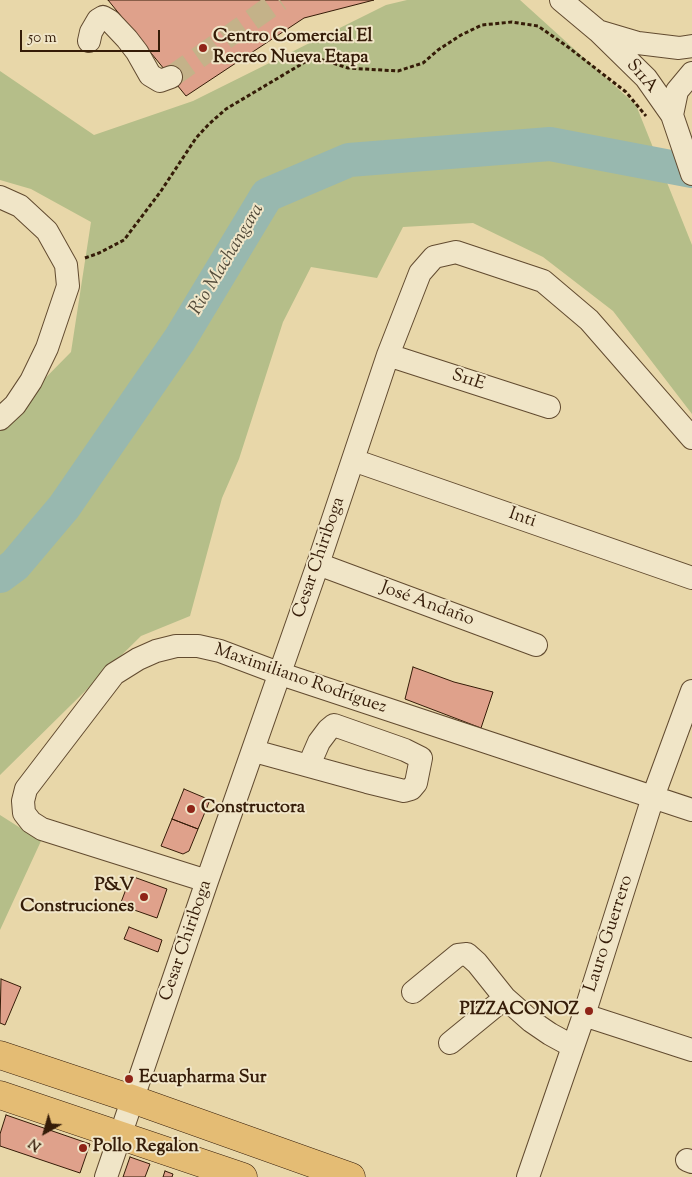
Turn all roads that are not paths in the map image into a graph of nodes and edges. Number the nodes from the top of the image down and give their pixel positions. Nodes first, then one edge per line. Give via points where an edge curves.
1 (561, 0) edge
2 (598, 31) junction
3 (90, 41) dead end
4 (692, 46) edge
5 (692, 73) edge
6 (171, 78) dead end
7 (675, 129) junction
8 (692, 174) edge
9 (0, 197) edge
10 (388, 355) junction
11 (549, 407) dead end
12 (0, 419) edge
13 (692, 438) edge
14 (353, 460) junction
15 (318, 564) junction
16 (692, 578) edge
17 (536, 645) dead end
18 (280, 674) junction
19 (692, 691) edge
20 (254, 751) junction
21 (309, 765) dead end
22 (653, 797) junction
23 (692, 810) edge
24 (207, 881) junction
25 (413, 992) dead end
26 (505, 998) junction
27 (584, 1015) junction
28 (450, 1042) dead end
29 (572, 1046) junction
30 (692, 1050) edge
31 (0, 1055) edge
32 (0, 1095) edge
33 (132, 1100) junction
34 (120, 1134) junction
35 (106, 1177) edge
36 (242, 1177) edge
37 (351, 1177) edge
38 (528, 1177) edge

1 - 2 street, S11A
2 - 4 street via 638,43 679,48
2 - 7 street, S11A via 646,78
3 - 6 street via 98,20 103,17 110,20 137,52 150,75 160,80
5 - 7 street via 677,91
7 - 8 street, S11A
9 - 12 street via 20,206 47,231 66,265 68,286 47,348 31,381 15,405
10 - 11 street, S11E
10 - 13 street, Cesar Chiriboga via 420,273 434,257 456,252 543,281 589,320
10 - 14 street, Cesar Chiriboga
14 - 15 street, Cesar Chiriboga
14 - 16 street, Inti
15 - 17 street, José Andaño
15 - 18 street, Cesar Chiriboga
18 - 20 street, Cesar Chiriboga
18 - 22 street, Maximiliano Rodríguez
18 - 24 street, Maximiliano Rodríguez via 198,646 176,646 138,658 114,674 26,789 24,813 42,829
19 - 22 street, Lauro Guerrero
20 - 21 street
20 - 24 street, Cesar Chiriboga
22 - 23 street, Maximiliano Rodríguez
22 - 27 street, Lauro Guerrero
24 - 33 street, Cesar Chiriboga
25 - 26 street via 458,955 467,954
26 - 28 street
26 - 29 street via 544,1030
27 - 29 street, Lauro Guerrero
27 - 30 street
29 - 38 street, Lauro Guerrero
31 - 33 main road
32 - 34 main road
33 - 34 street, Cesar Chiriboga
33 - 37 main road
34 - 35 street, Cesar Chiriboga
34 - 36 main road

